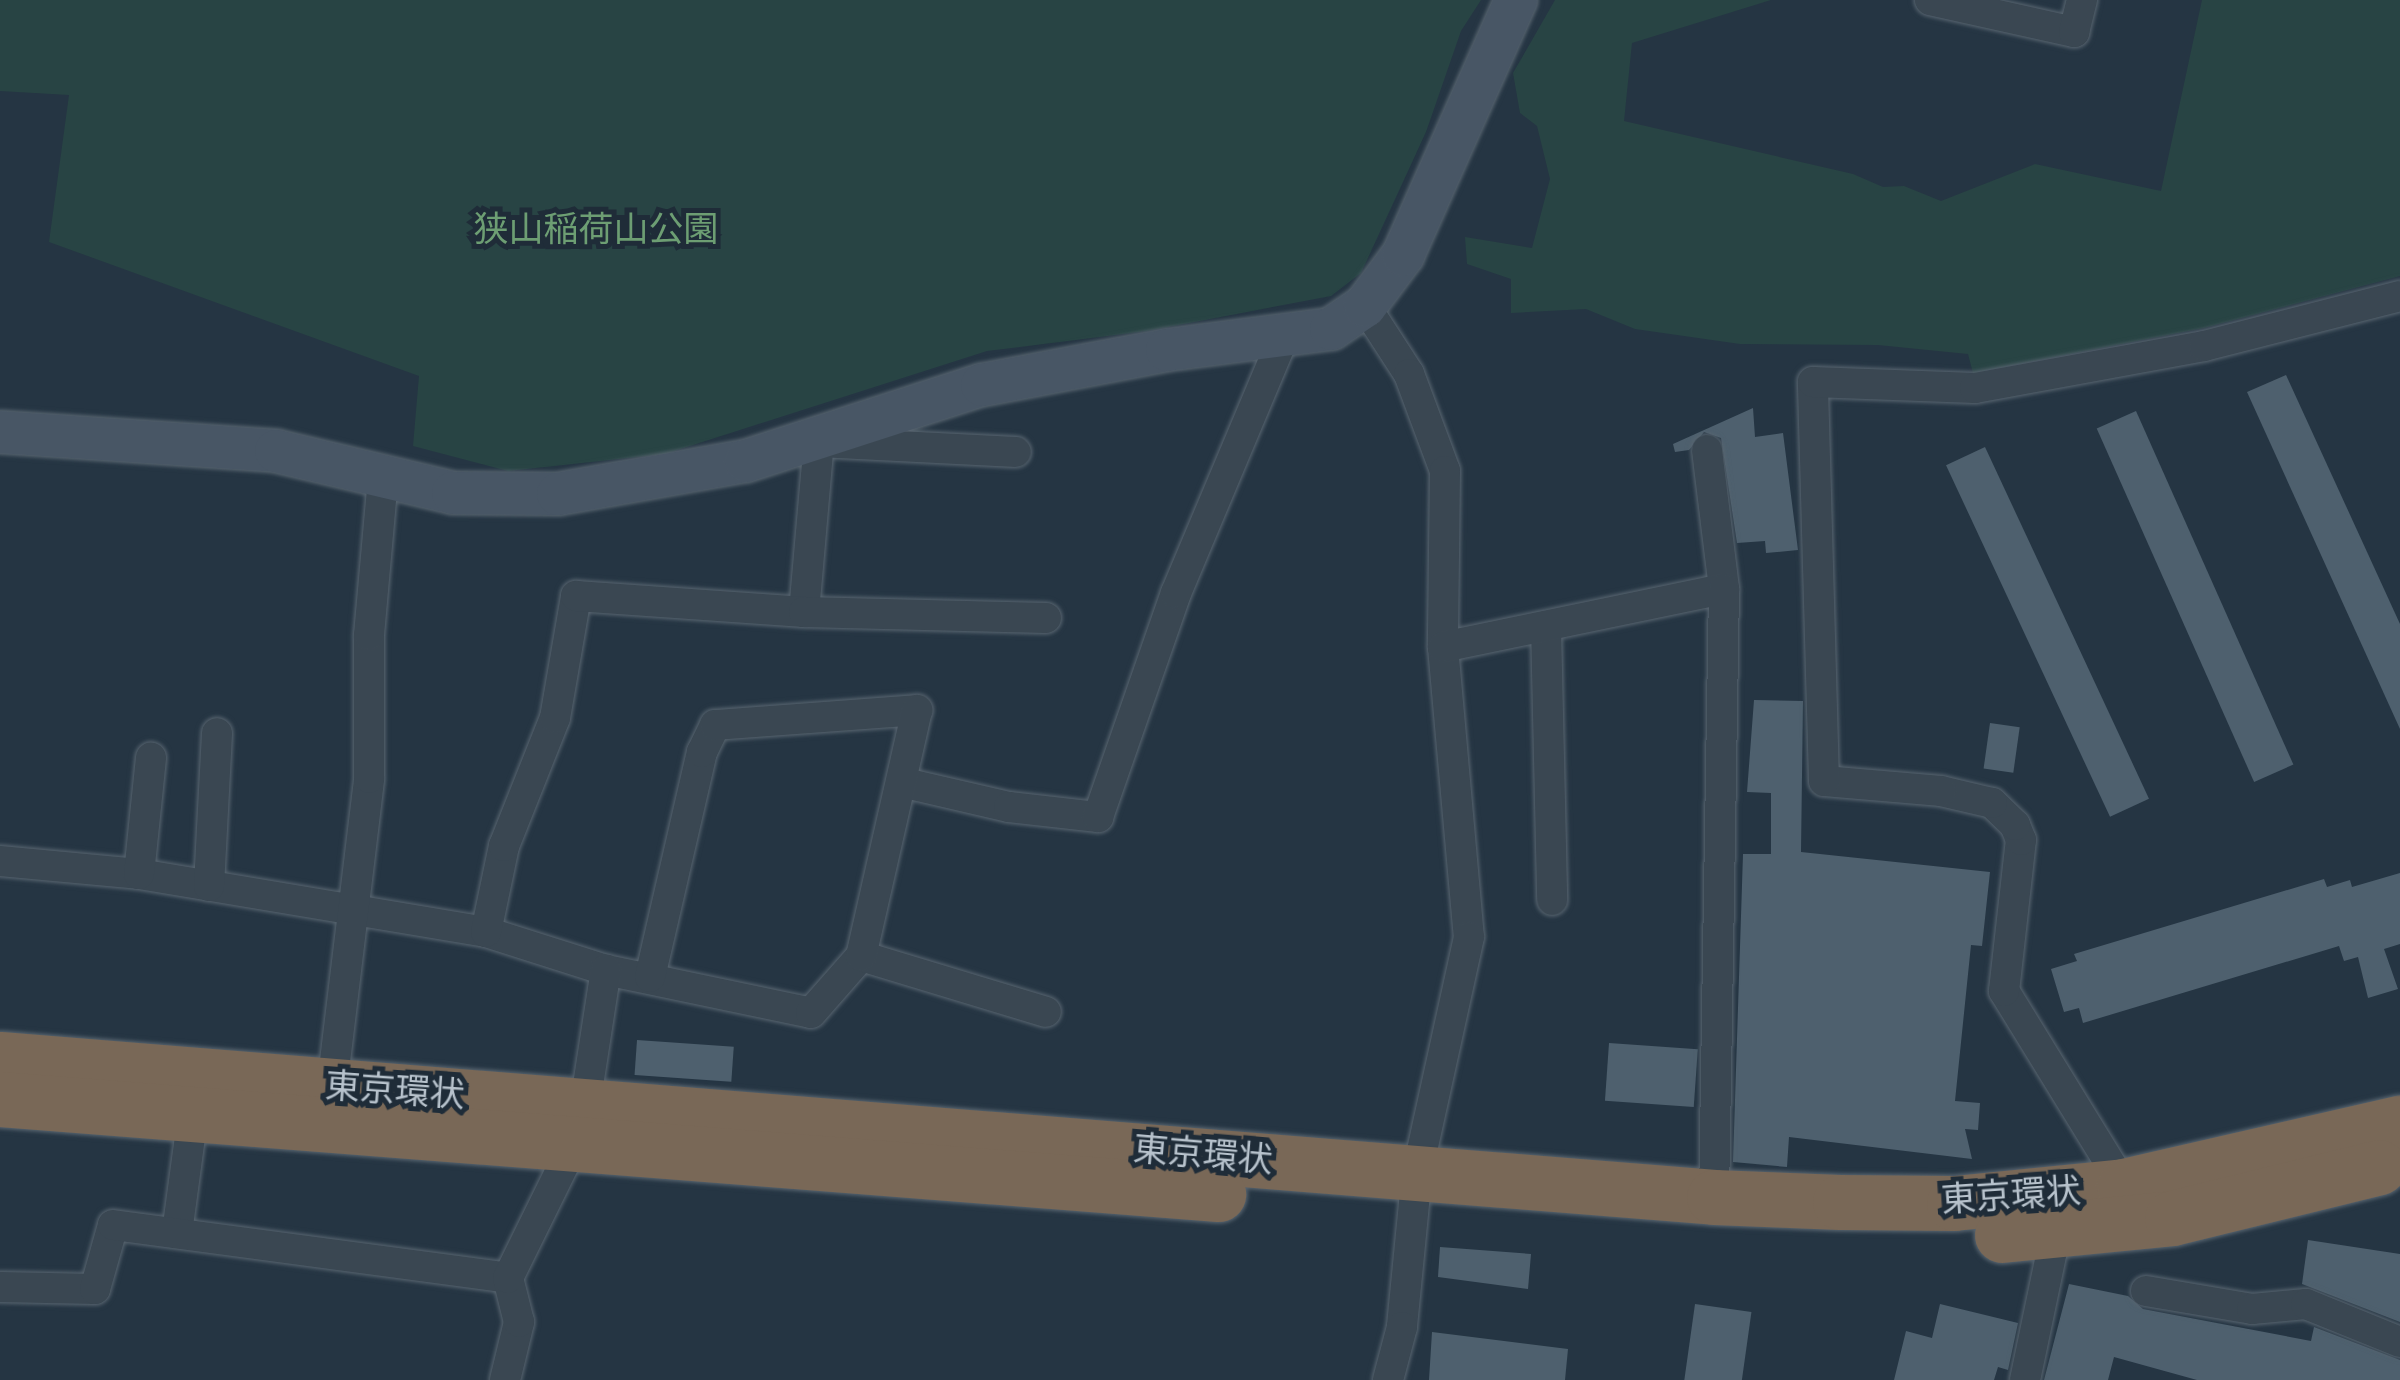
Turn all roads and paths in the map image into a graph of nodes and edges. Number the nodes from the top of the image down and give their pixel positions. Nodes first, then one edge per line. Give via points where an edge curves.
1 (1516, 0) edge
2 (1930, 0) edge
3 (2082, 0) edge
4 (2400, 296) edge
5 (1365, 306) junction
6 (1283, 339) junction
7 (0, 432) edge
8 (818, 442) junction
9 (1707, 450) dead end
10 (1016, 452) dead end
11 (382, 477) junction
12 (1724, 589) junction
13 (804, 612) junction
14 (1046, 618) dead end
15 (1546, 626) junction
16 (1443, 647) junction
17 (217, 734) dead end
18 (150, 758) dead end
19 (904, 782) junction
20 (0, 862) edge
21 (140, 874) junction
22 (209, 886) junction
23 (1552, 900) dead end
24 (358, 911) junction
25 (486, 932) junction
26 (862, 956) junction
27 (606, 970) junction
28 (650, 977) junction
29 (1046, 1012) dead end
30 (0, 1058) edge
31 (332, 1086) junction
32 (0, 1099) edge
33 (193, 1115) junction
34 (2400, 1123) edge
35 (578, 1127) junction
36 (2400, 1162) edge
37 (2124, 1186) junction
38 (1415, 1191) junction
39 (1714, 1197) junction
40 (2056, 1232) junction
41 (178, 1233) junction
42 (508, 1278) junction
43 (0, 1288) edge
44 (2146, 1291) dead end
45 (2400, 1342) edge
46 (505, 1380) edge
47 (1388, 1380) edge
48 (2025, 1380) edge

1 - 5 street via 1403,255
2 - 3 street via 2074,32
4 - 37 street via 2204,346 1974,388 1813,382 1824,781 1941,791 1992,804 2016,825 2021,840 2004,992
5 - 6 street via 1331,329
5 - 16 street via 1409,374 1445,471
6 - 8 street via 1167,350 982,385
6 - 19 street via 1176,593 1098,817 1009,807
7 - 11 street via 276,451
8 - 10 street
8 - 11 street via 558,494 453,493
8 - 13 street
9 - 12 street
11 - 24 street
12 - 15 street
12 - 39 street
13 - 14 street
13 - 25 street via 576,596 555,718 504,846
15 - 16 street
15 - 23 street
16 - 38 street via 1469,937
17 - 22 street
18 - 21 street
19 - 26 street
19 - 28 street via 917,710 715,725 702,752
20 - 21 street
21 - 22 street
22 - 24 street
24 - 25 street
24 - 31 street
25 - 27 street
26 - 28 street via 811,1013
26 - 29 street
27 - 28 street
27 - 35 street
30 - 31 highway, 東京環状
31 - 35 highway, 東京環状
32 - 33 highway, 東京環状
33 - 35 highway, 東京環状
33 - 41 street
34 - 37 highway, 東京環状
35 - 38 highway, 東京環状
35 - 42 street
36 - 40 highway, 東京環状 via 2172,1218
37 - 39 highway, 東京環状 via 1954,1202
38 - 39 highway, 東京環状
38 - 40 highway, 東京環状 via 1760,1236
38 - 47 street via 1402,1327
40 - 48 street
41 - 42 street
41 - 43 street via 113,1225 95,1289
42 - 46 street via 518,1322
44 - 45 street via 2252,1309 2306,1304

